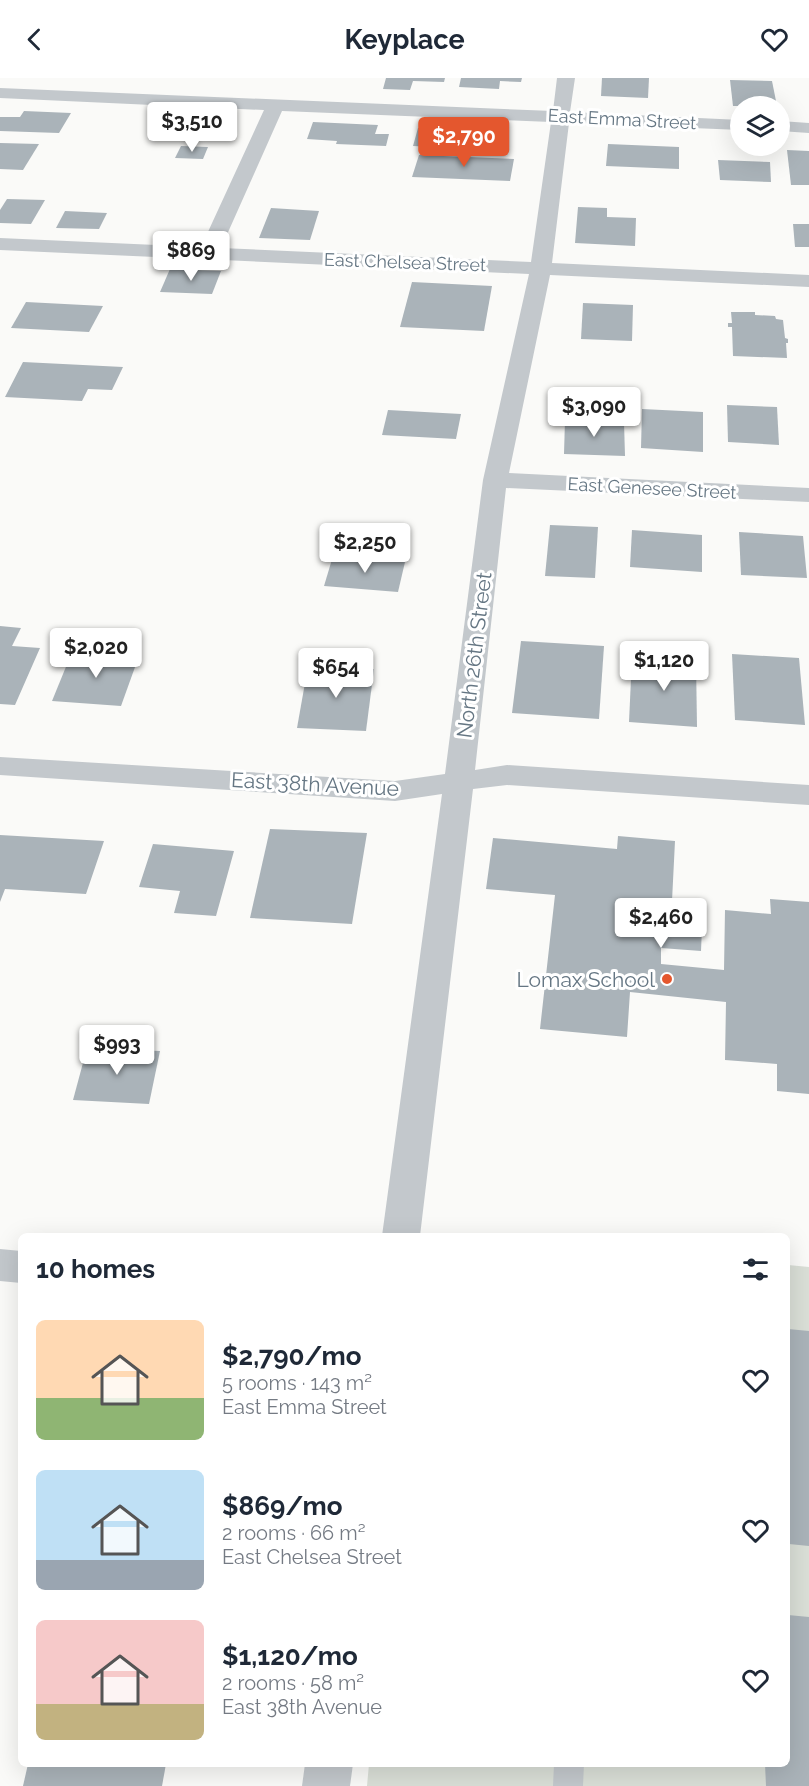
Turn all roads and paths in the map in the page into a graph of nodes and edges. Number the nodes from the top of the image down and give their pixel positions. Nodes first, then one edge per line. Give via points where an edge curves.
1 (566, 78) edge
2 (0, 93) edge
3 (276, 104) junction
4 (561, 117) junction
5 (730, 125) edge
6 (790, 127) edge
7 (809, 128) edge
8 (3, 250) edge
9 (208, 254) junction
10 (541, 268) junction
11 (809, 281) edge
12 (495, 480) junction
13 (809, 495) edge
14 (0, 766) edge
15 (459, 782) junction
16 (809, 795) edge
17 (401, 1233) edge
18 (0, 1265) edge
19 (18, 1267) edge
20 (329, 1767) edge
21 (569, 1767) edge
22 (326, 1786) edge
23 (568, 1786) edge

1 - 4 street, North 26th Street
2 - 3 street, East Emma Street
3 - 4 street, East Emma Street
3 - 9 street
4 - 5 street, East Emma Street
4 - 10 street, North 26th Street
6 - 7 street
8 - 9 street, East Chelsea Street
9 - 10 street, East Chelsea Street
10 - 11 street, East Chelsea Street
10 - 12 street, North 26th Street
12 - 13 street, East Genesee Street
12 - 15 street, North 26th Street
14 - 15 street, East 38th Avenue via 395,791
15 - 16 street, East 38th Avenue via 507,775
15 - 17 street, North 26th Street
18 - 19 street
20 - 22 street
21 - 23 lane

